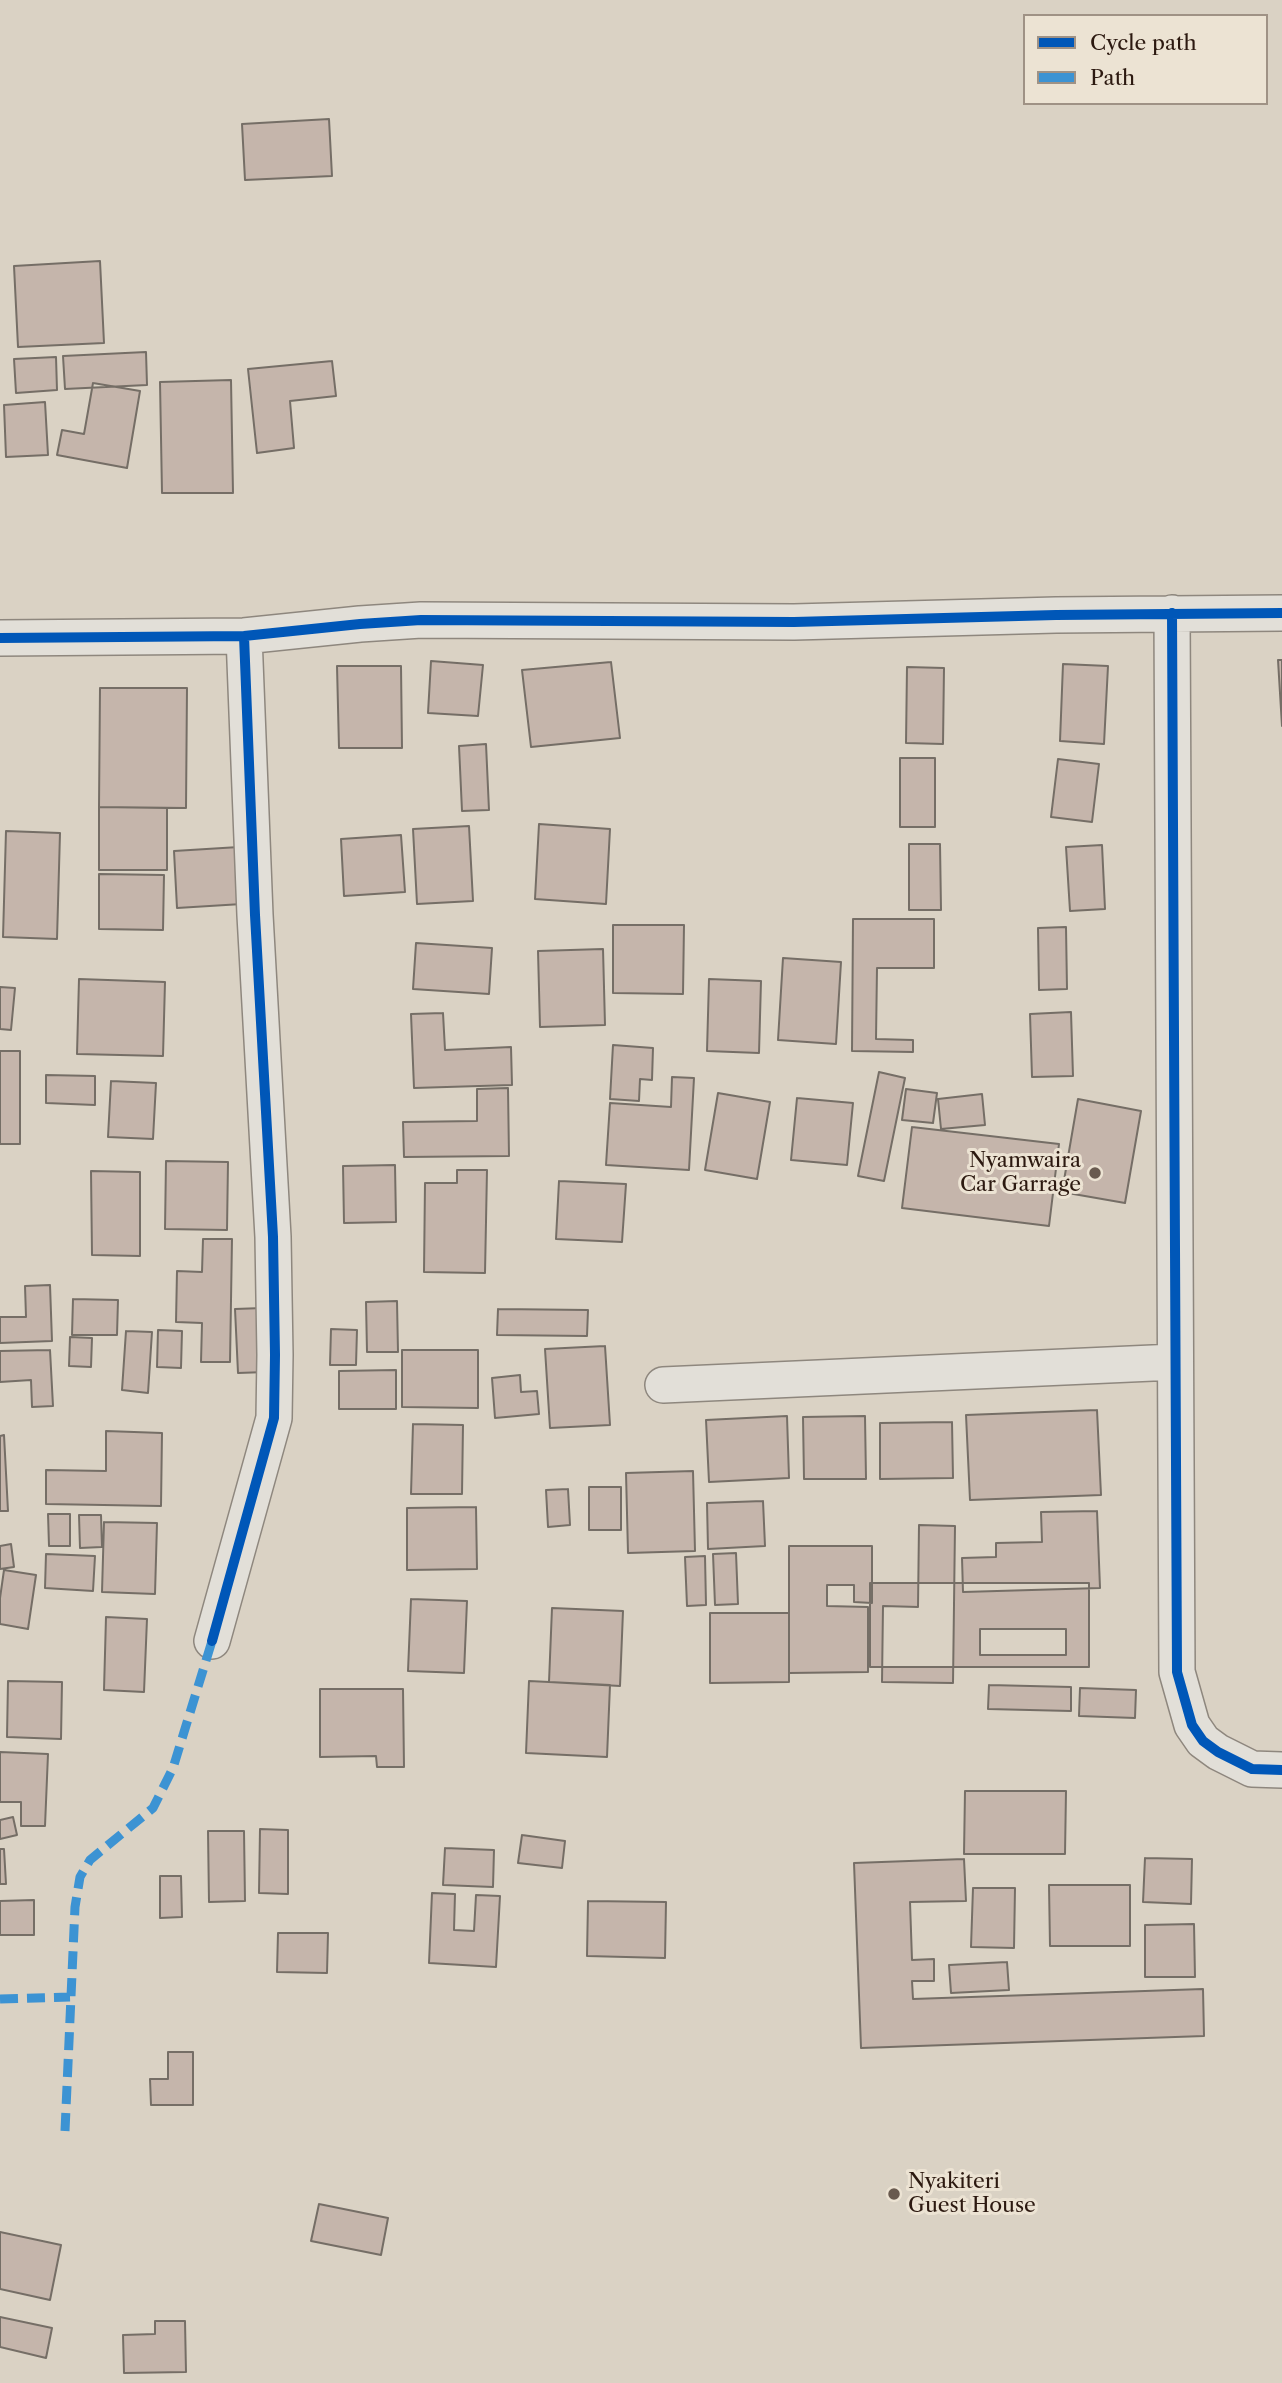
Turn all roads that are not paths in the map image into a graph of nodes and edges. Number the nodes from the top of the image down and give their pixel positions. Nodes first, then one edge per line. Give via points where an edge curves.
1 (1172, 613) junction
2 (1282, 613) edge
3 (244, 636) junction
4 (0, 638) edge
5 (1175, 1362) junction
6 (663, 1385) dead end
7 (212, 1642) dead end
8 (1282, 1770) edge

1 - 2 street
1 - 3 street via 794,622 421,620
1 - 5 street
3 - 4 street
3 - 7 street via 273,1237 274,1418
5 - 6 street
5 - 8 street via 1177,1672 1192,1725 1203,1741 1252,1769

